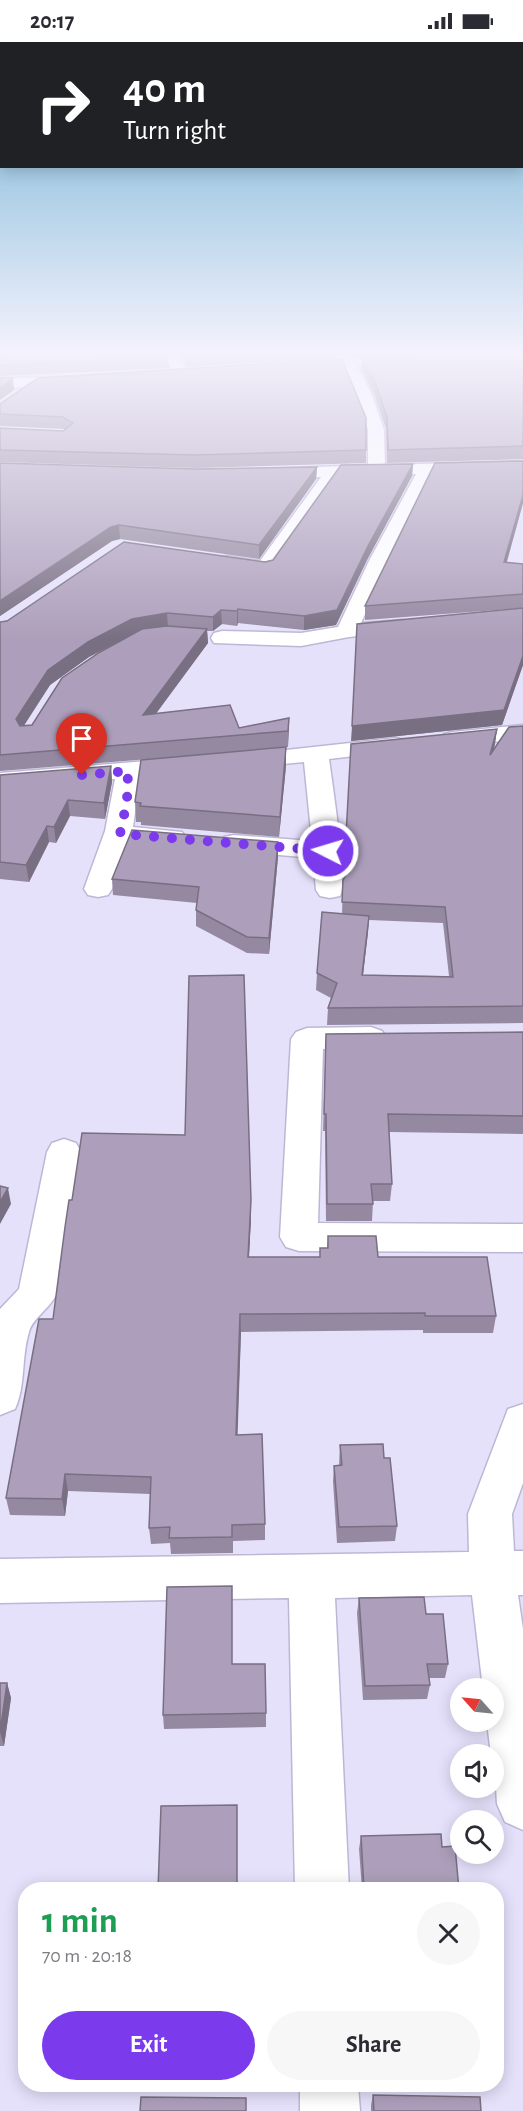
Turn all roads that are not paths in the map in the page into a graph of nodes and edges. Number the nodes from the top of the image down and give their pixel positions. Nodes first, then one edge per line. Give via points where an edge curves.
1 (376, 447) edge
2 (523, 466) edge
3 (427, 469) junction
4 (376, 470) junction
5 (334, 471) junction
6 (253, 473) edge
7 (209, 560) edge
8 (428, 624) edge
9 (347, 631) junction
10 (222, 638) dead end
11 (523, 732) edge
12 (316, 754) junction
13 (128, 771) junction
14 (0, 781) edge
15 (120, 834) junction
16 (328, 851) junction
17 (98, 889) dead end
18 (330, 890) dead end
19 (403, 1038) edge
20 (64, 1152) dead end
21 (523, 1238) edge
22 (0, 1397) edge
23 (523, 1422) edge
24 (507, 1574) edge
25 (311, 1576) junction
26 (0, 1581) edge
27 (523, 1804) edge
28 (322, 1882) edge
29 (329, 2092) edge
30 (330, 2111) edge

1 - 4 street
2 - 3 street
3 - 4 street
3 - 9 street via 378,561
4 - 5 street
5 - 6 street
5 - 7 street via 265,568
8 - 9 street
9 - 10 street via 300,641
11 - 12 street
12 - 13 street
12 - 16 street
13 - 14 street
13 - 15 street
15 - 16 street
15 - 17 street
16 - 18 street
19 - 21 street via 307,1039 299,1237
20 - 22 street via 37,1295 10,1324
23 - 24 street via 490,1514
24 - 25 street
24 - 27 street
25 - 26 street
25 - 28 street
29 - 30 street

